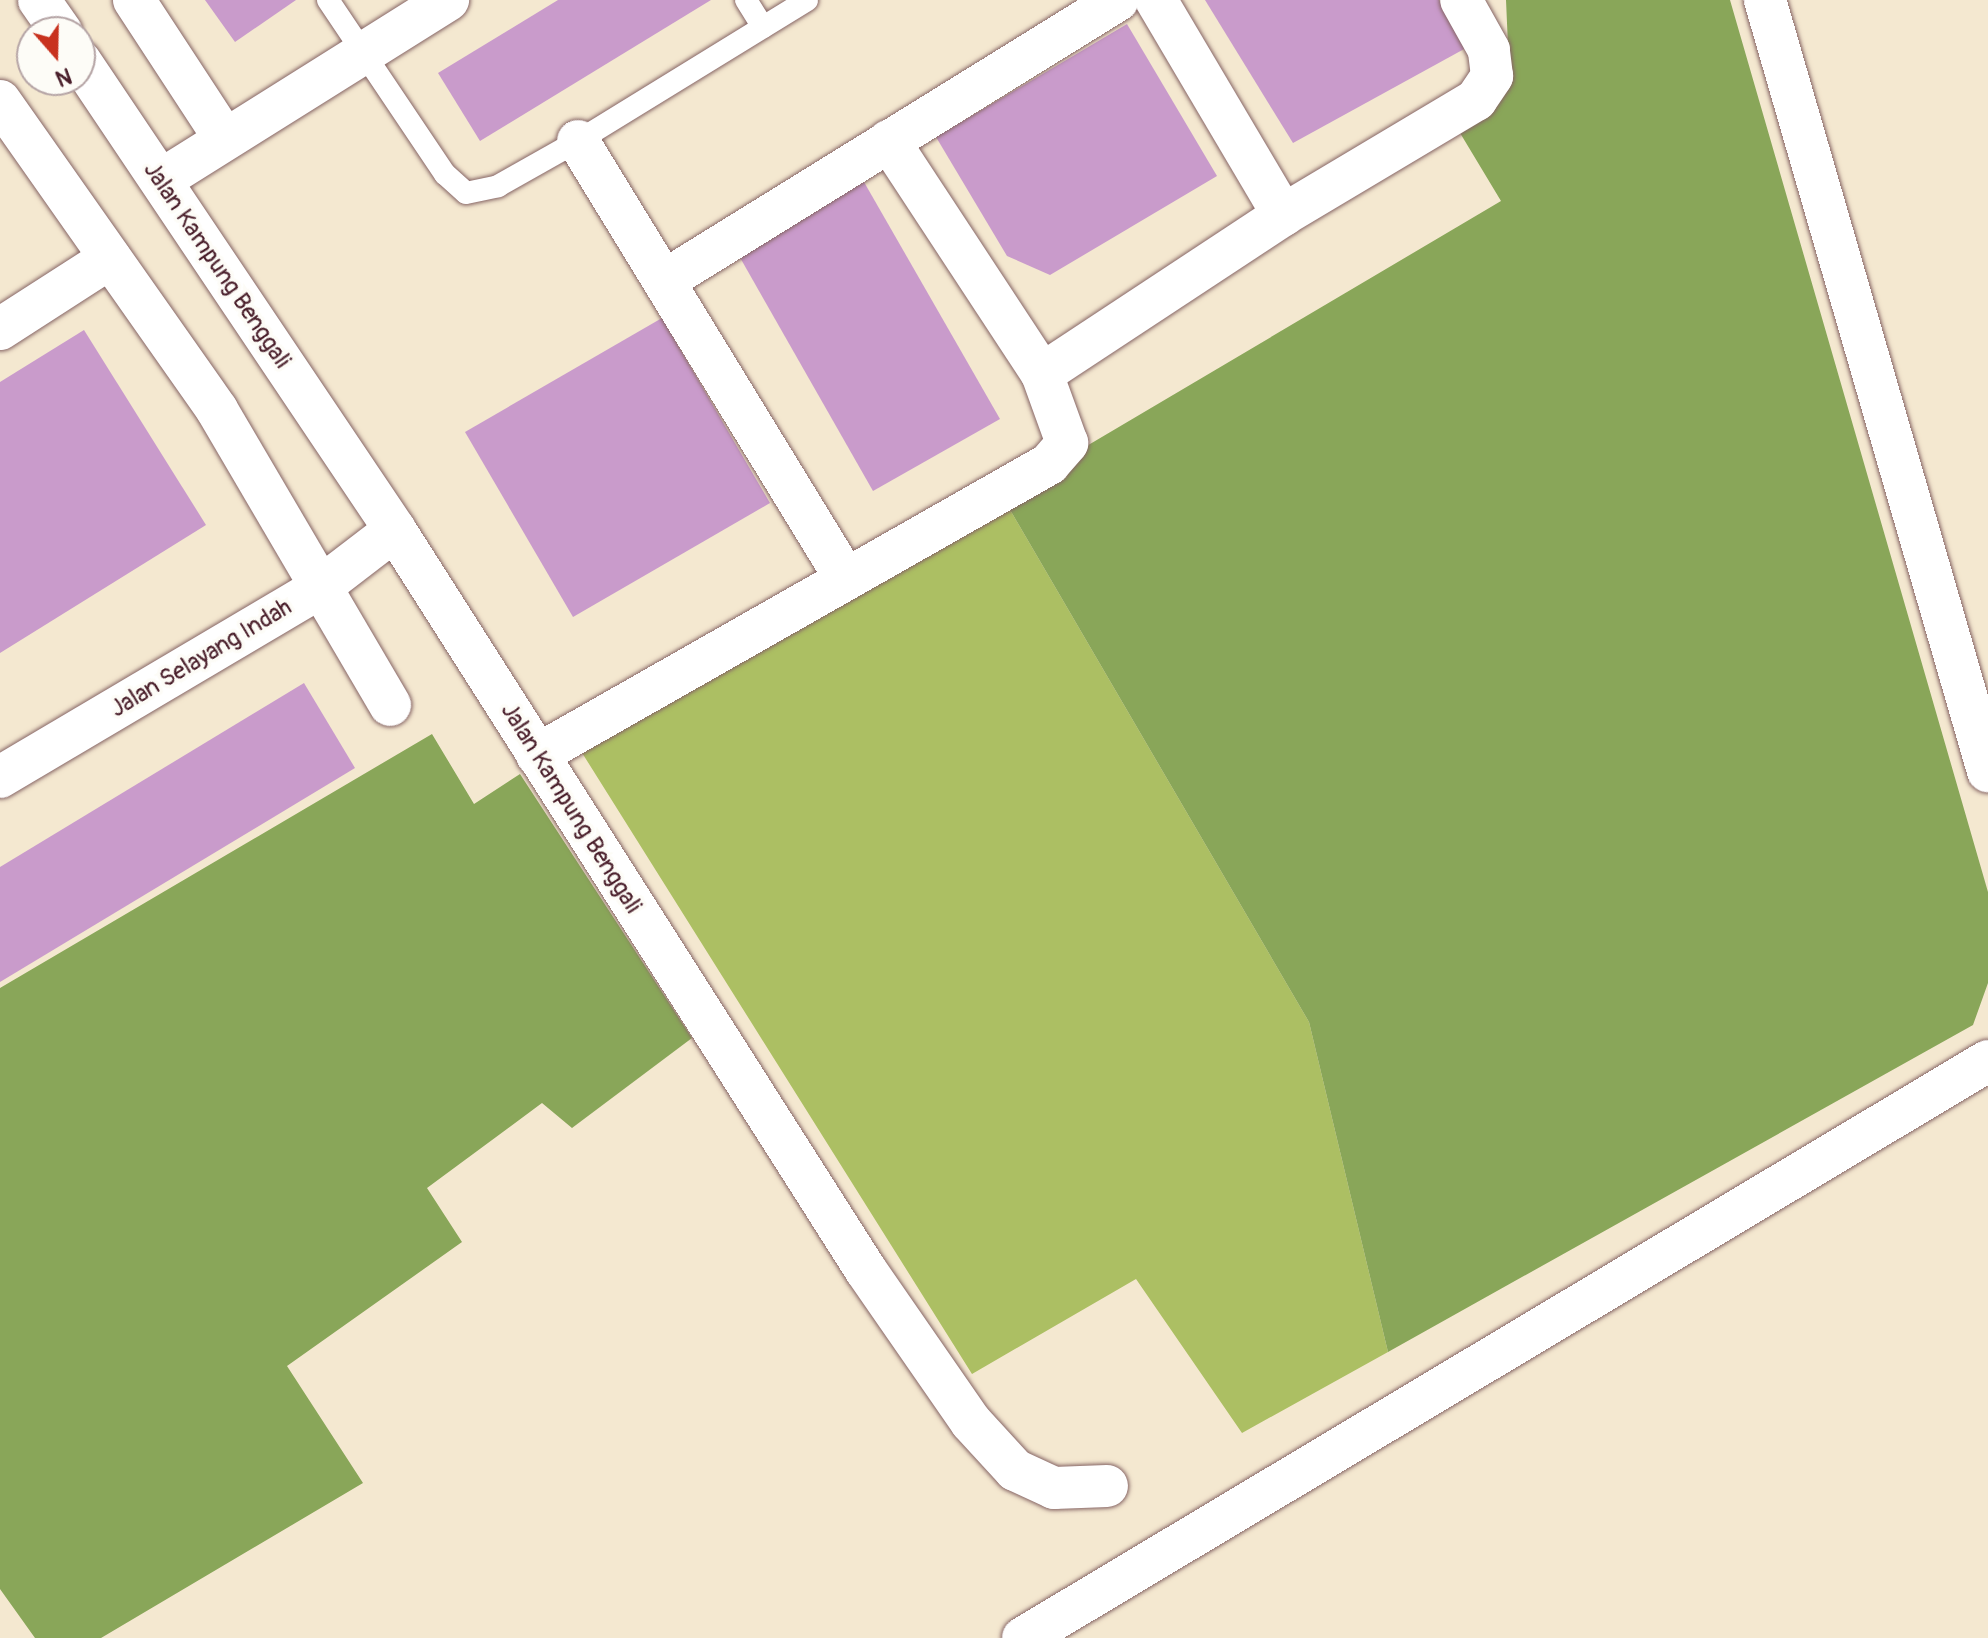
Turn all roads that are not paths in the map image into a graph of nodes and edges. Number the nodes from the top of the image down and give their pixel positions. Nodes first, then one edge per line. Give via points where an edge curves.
1 (134, 0) edge
2 (328, 0) edge
3 (448, 0) edge
4 (746, 0) edge
5 (807, 0) edge
6 (1118, 0) edge
7 (1156, 0) edge
8 (1461, 0) edge
9 (1765, 0) edge
10 (763, 27) junction
11 (363, 53) junction
12 (96, 85) edge
13 (0, 101) edge
14 (225, 139) junction
15 (578, 141) junction
16 (889, 141) junction
17 (161, 180) junction
18 (1283, 215) junction
19 (110, 258) junction
20 (667, 279) junction
21 (0, 329) edge
22 (1042, 374) junction
23 (395, 530) junction
24 (844, 576) junction
25 (318, 589) junction
26 (390, 705) dead end
27 (537, 755) junction
28 (1988, 771) edge
29 (0, 777) edge
30 (1988, 1061) edge
31 (1107, 1486) dead end
32 (1023, 1638) edge

1 - 14 street
2 - 11 lane
3 - 11 street
4 - 10 lane
5 - 10 lane
6 - 16 street
7 - 18 street
8 - 18 street via 1489,50 1492,76 1476,100
9 - 28 street
10 - 15 lane
11 - 14 street
11 - 15 lane via 466,193 498,186
12 - 17 street, Jalan Kampung Benggali
13 - 19 street
14 - 17 street
15 - 20 street
16 - 20 street
16 - 22 street
17 - 23 street, Jalan Kampung Benggali
18 - 22 street
19 - 21 street
19 - 25 street via 217,410
20 - 24 street
22 - 24 street via 1063,420 1067,443 1060,454
23 - 25 street, Jalan Selayang Indah
23 - 27 street, Jalan Kampung Benggali
24 - 27 street
25 - 26 street
25 - 29 street, Jalan Selayang Indah
27 - 31 street, Jalan Kampung Benggali via 971,1422 1015,1470 1041,1482
30 - 32 street

